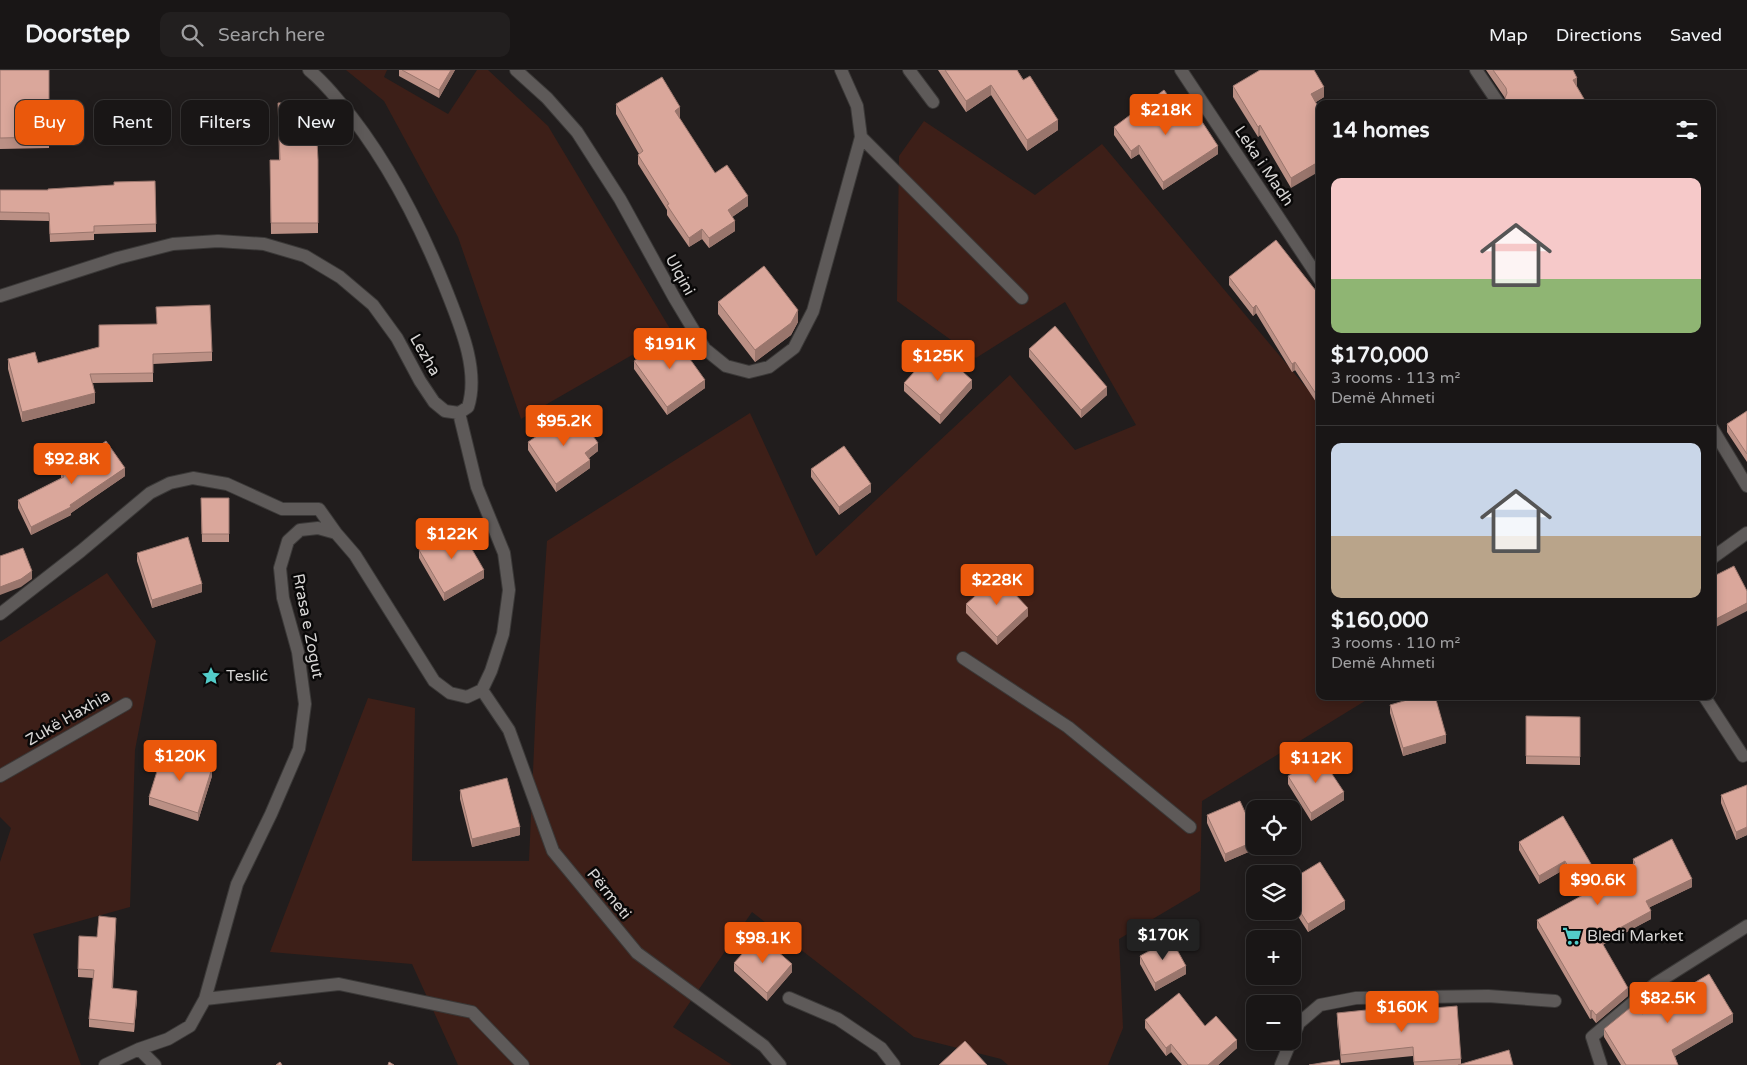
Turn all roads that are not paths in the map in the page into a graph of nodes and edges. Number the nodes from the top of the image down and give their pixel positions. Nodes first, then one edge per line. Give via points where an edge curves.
1 (309, 70) edge
2 (516, 70) edge
3 (841, 70) edge
4 (909, 70) edge
5 (1181, 70) edge
6 (1476, 70) edge
7 (1496, 100) edge
8 (933, 102) dead end
9 (861, 138) junction
10 (1316, 274) edge
11 (0, 296) edge
12 (1022, 298) dead end
13 (459, 413) junction
14 (1716, 435) edge
15 (1747, 486) edge
16 (336, 533) junction
17 (1747, 533) edge
18 (1716, 555) edge
19 (0, 614) edge
20 (963, 658) dead end
21 (482, 690) junction
22 (1707, 700) edge
23 (126, 704) dead end
24 (1743, 756) dead end
25 (0, 776) edge
26 (1190, 827) dead end
27 (1747, 926) edge
28 (789, 998) dead end
29 (205, 999) junction
30 (1555, 1001) dead end
31 (1301, 1021) edge
32 (140, 1049) junction
33 (1288, 1050) edge
34 (105, 1065) edge
35 (155, 1065) edge
36 (523, 1065) edge
37 (780, 1065) edge
38 (894, 1065) edge
39 (1281, 1065) edge
40 (1601, 1065) edge

1 - 13 street via 359,126 392,174 429,247 458,319 470,364 472,394 468,407
2 - 9 street, Ulqini via 577,132 620,199 705,349 726,366 749,372 769,367 794,348 813,311
3 - 9 street, Ulqini via 857,106
4 - 8 street
5 - 10 street, Leka i Madh
6 - 7 street
9 - 12 street
11 - 13 street, Lezha via 173,244 218,241 264,244 305,256 353,288 372,305 397,338 434,402 445,411
13 - 21 street via 477,487 504,553 508,590 503,634
14 - 15 street
16 - 19 street via 319,509 282,509 227,484 192,478 170,483 150,493
16 - 21 street via 355,555 434,682 450,693 467,697
16 - 29 street, Rrasa e Zogut via 318,528 300,530 288,541 285,550 280,568 283,598 298,652 305,704 299,749 237,884
17 - 18 street
20 - 26 street via 1068,727
21 - 37 street, Përmeti via 510,730 553,851 637,954 764,1046
22 - 24 street
23 - 25 street, Zukë Haxhia
27 - 40 street via 1655,984 1592,1037
28 - 38 street via 838,1019 881,1048
29 - 32 street, Rrasa e Zogut via 190,1026 168,1040
29 - 36 street via 339,984 472,1012
30 - 31 street via 1488,996 1356,998 1320,1004
32 - 34 street, Rrasa e Zogut
32 - 35 street
33 - 39 street

